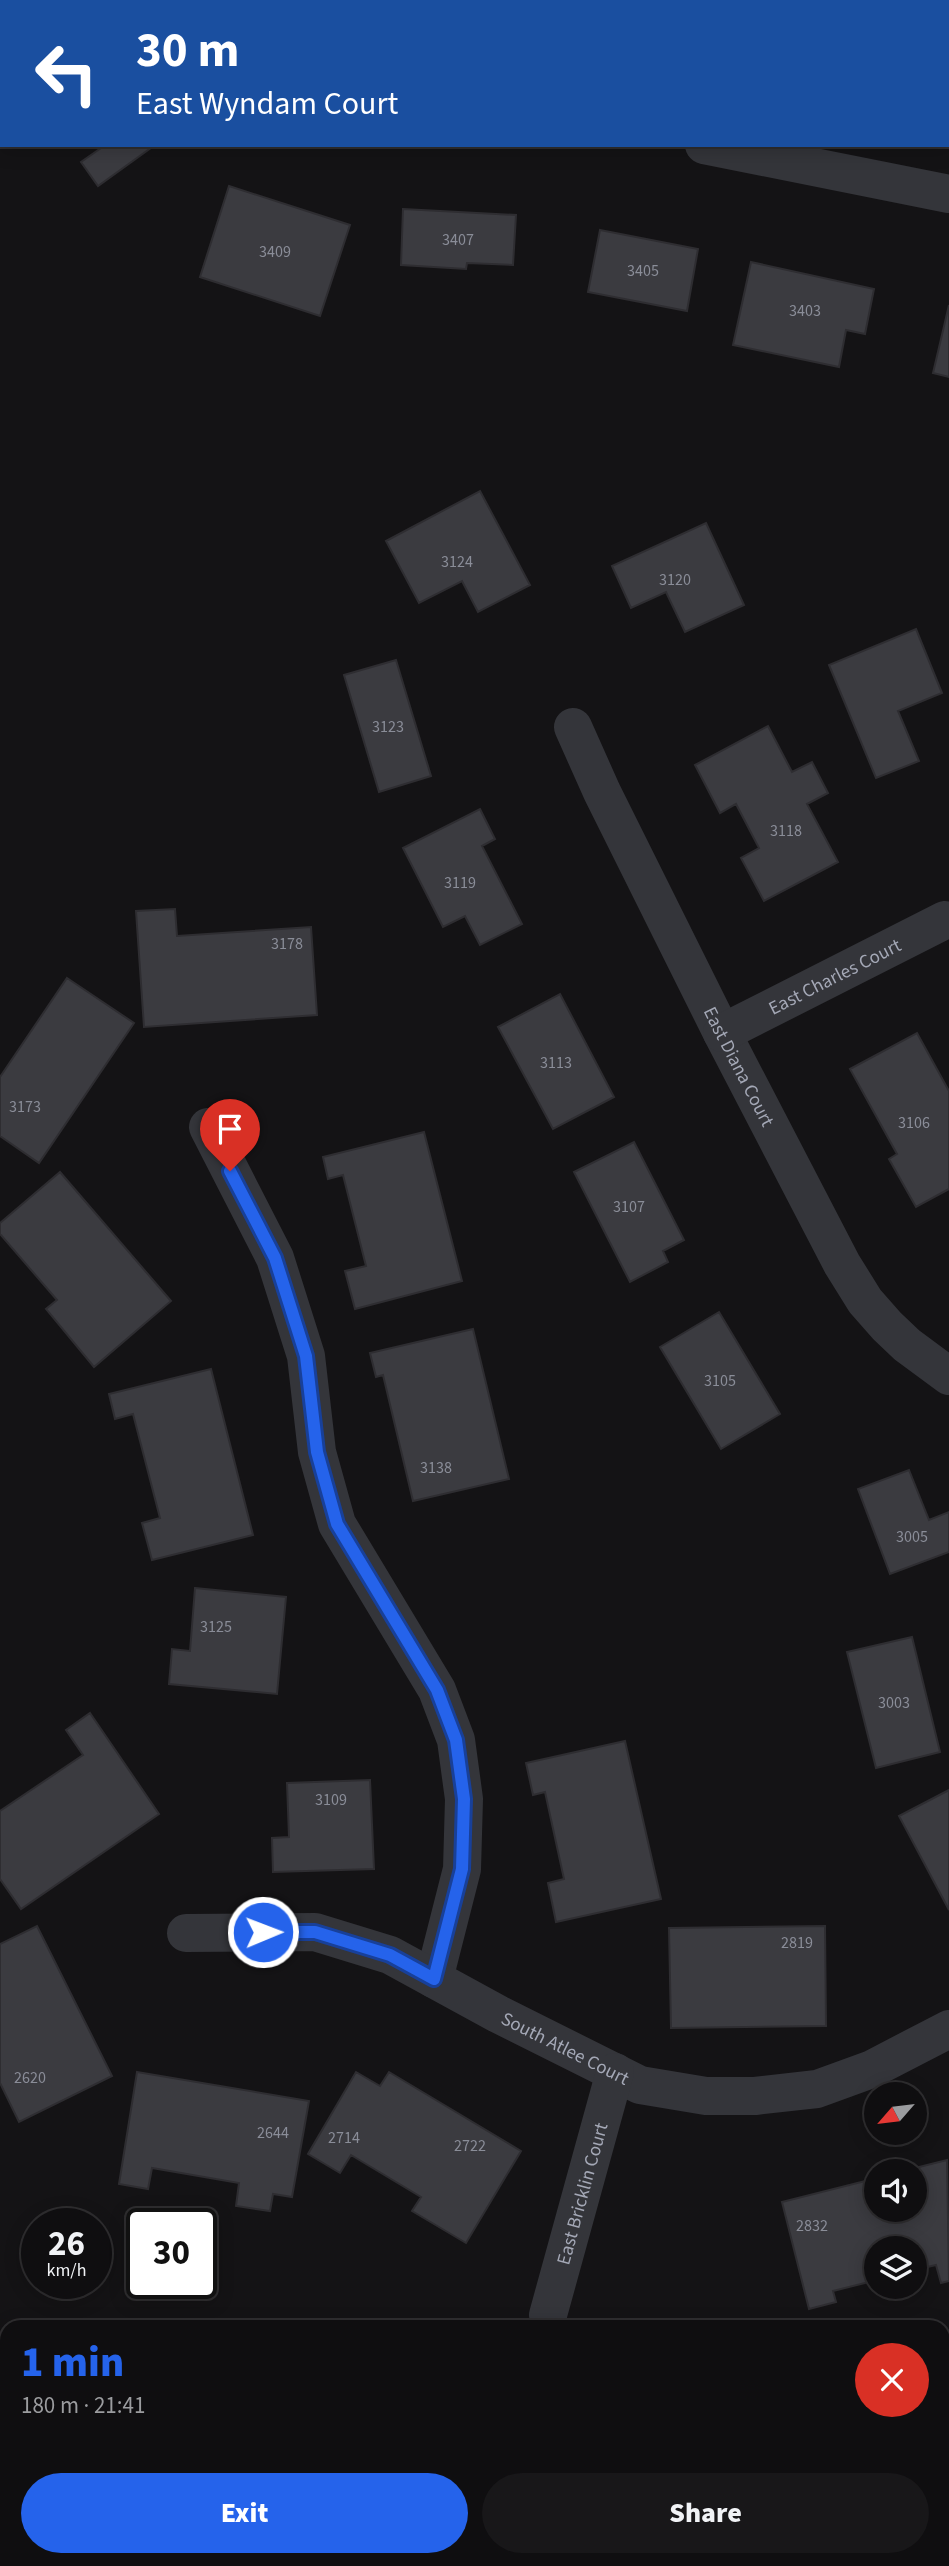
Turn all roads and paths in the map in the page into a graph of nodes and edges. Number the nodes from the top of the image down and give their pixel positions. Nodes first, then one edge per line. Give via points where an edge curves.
1 (714, 147) edge
2 (949, 194) edge
3 (573, 727) dead end
4 (945, 920) dead end
5 (722, 1033) junction
6 (208, 1128) dead end
7 (949, 1376) edge
8 (186, 1933) dead end
9 (434, 1979) junction
10 (949, 2029) edge
11 (615, 2072) junction
12 (548, 2315) dead end

1 - 2 street
3 - 5 street, East Diana Court
4 - 5 street, East Charles Court
5 - 7 street, East Diana Court via 865,1301 907,1345
6 - 9 street via 275,1258 306,1356 317,1452 337,1524 437,1690 456,1740 464,1799 462,1869
8 - 9 street, South Atlee Court via 315,1932 390,1955
9 - 11 street, South Atlee Court
10 - 11 street, South Atlee Court via 872,2069 817,2089 706,2096 640,2085
11 - 12 street, East Bricklin Court

